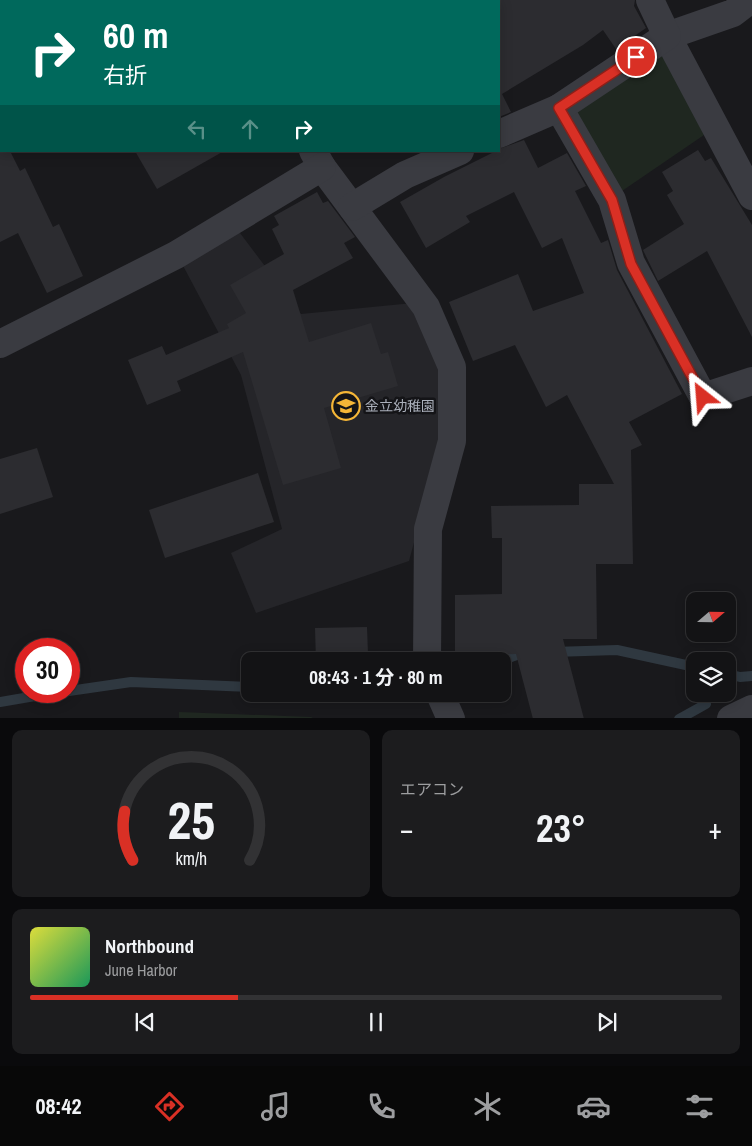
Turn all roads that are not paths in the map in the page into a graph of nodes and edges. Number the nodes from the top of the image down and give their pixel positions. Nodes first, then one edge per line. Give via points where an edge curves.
1 (650, 0) edge
2 (750, 0) edge
3 (667, 36) junction
4 (559, 108) junction
5 (500, 134) edge
6 (458, 152) edge
7 (317, 159) edge
8 (752, 196) edge
9 (352, 208) junction
10 (0, 344) edge
11 (752, 381) edge
12 (427, 652) edge
13 (752, 709) edge
14 (731, 718) edge

1 - 3 street
2 - 3 street via 733,13
3 - 4 street
3 - 8 street
4 - 5 street
4 - 11 street via 612,200 631,264 703,397
6 - 9 street via 405,175
7 - 9 street
7 - 10 street via 176,255
9 - 12 street via 426,307 452,367 452,441 428,528
13 - 14 street

